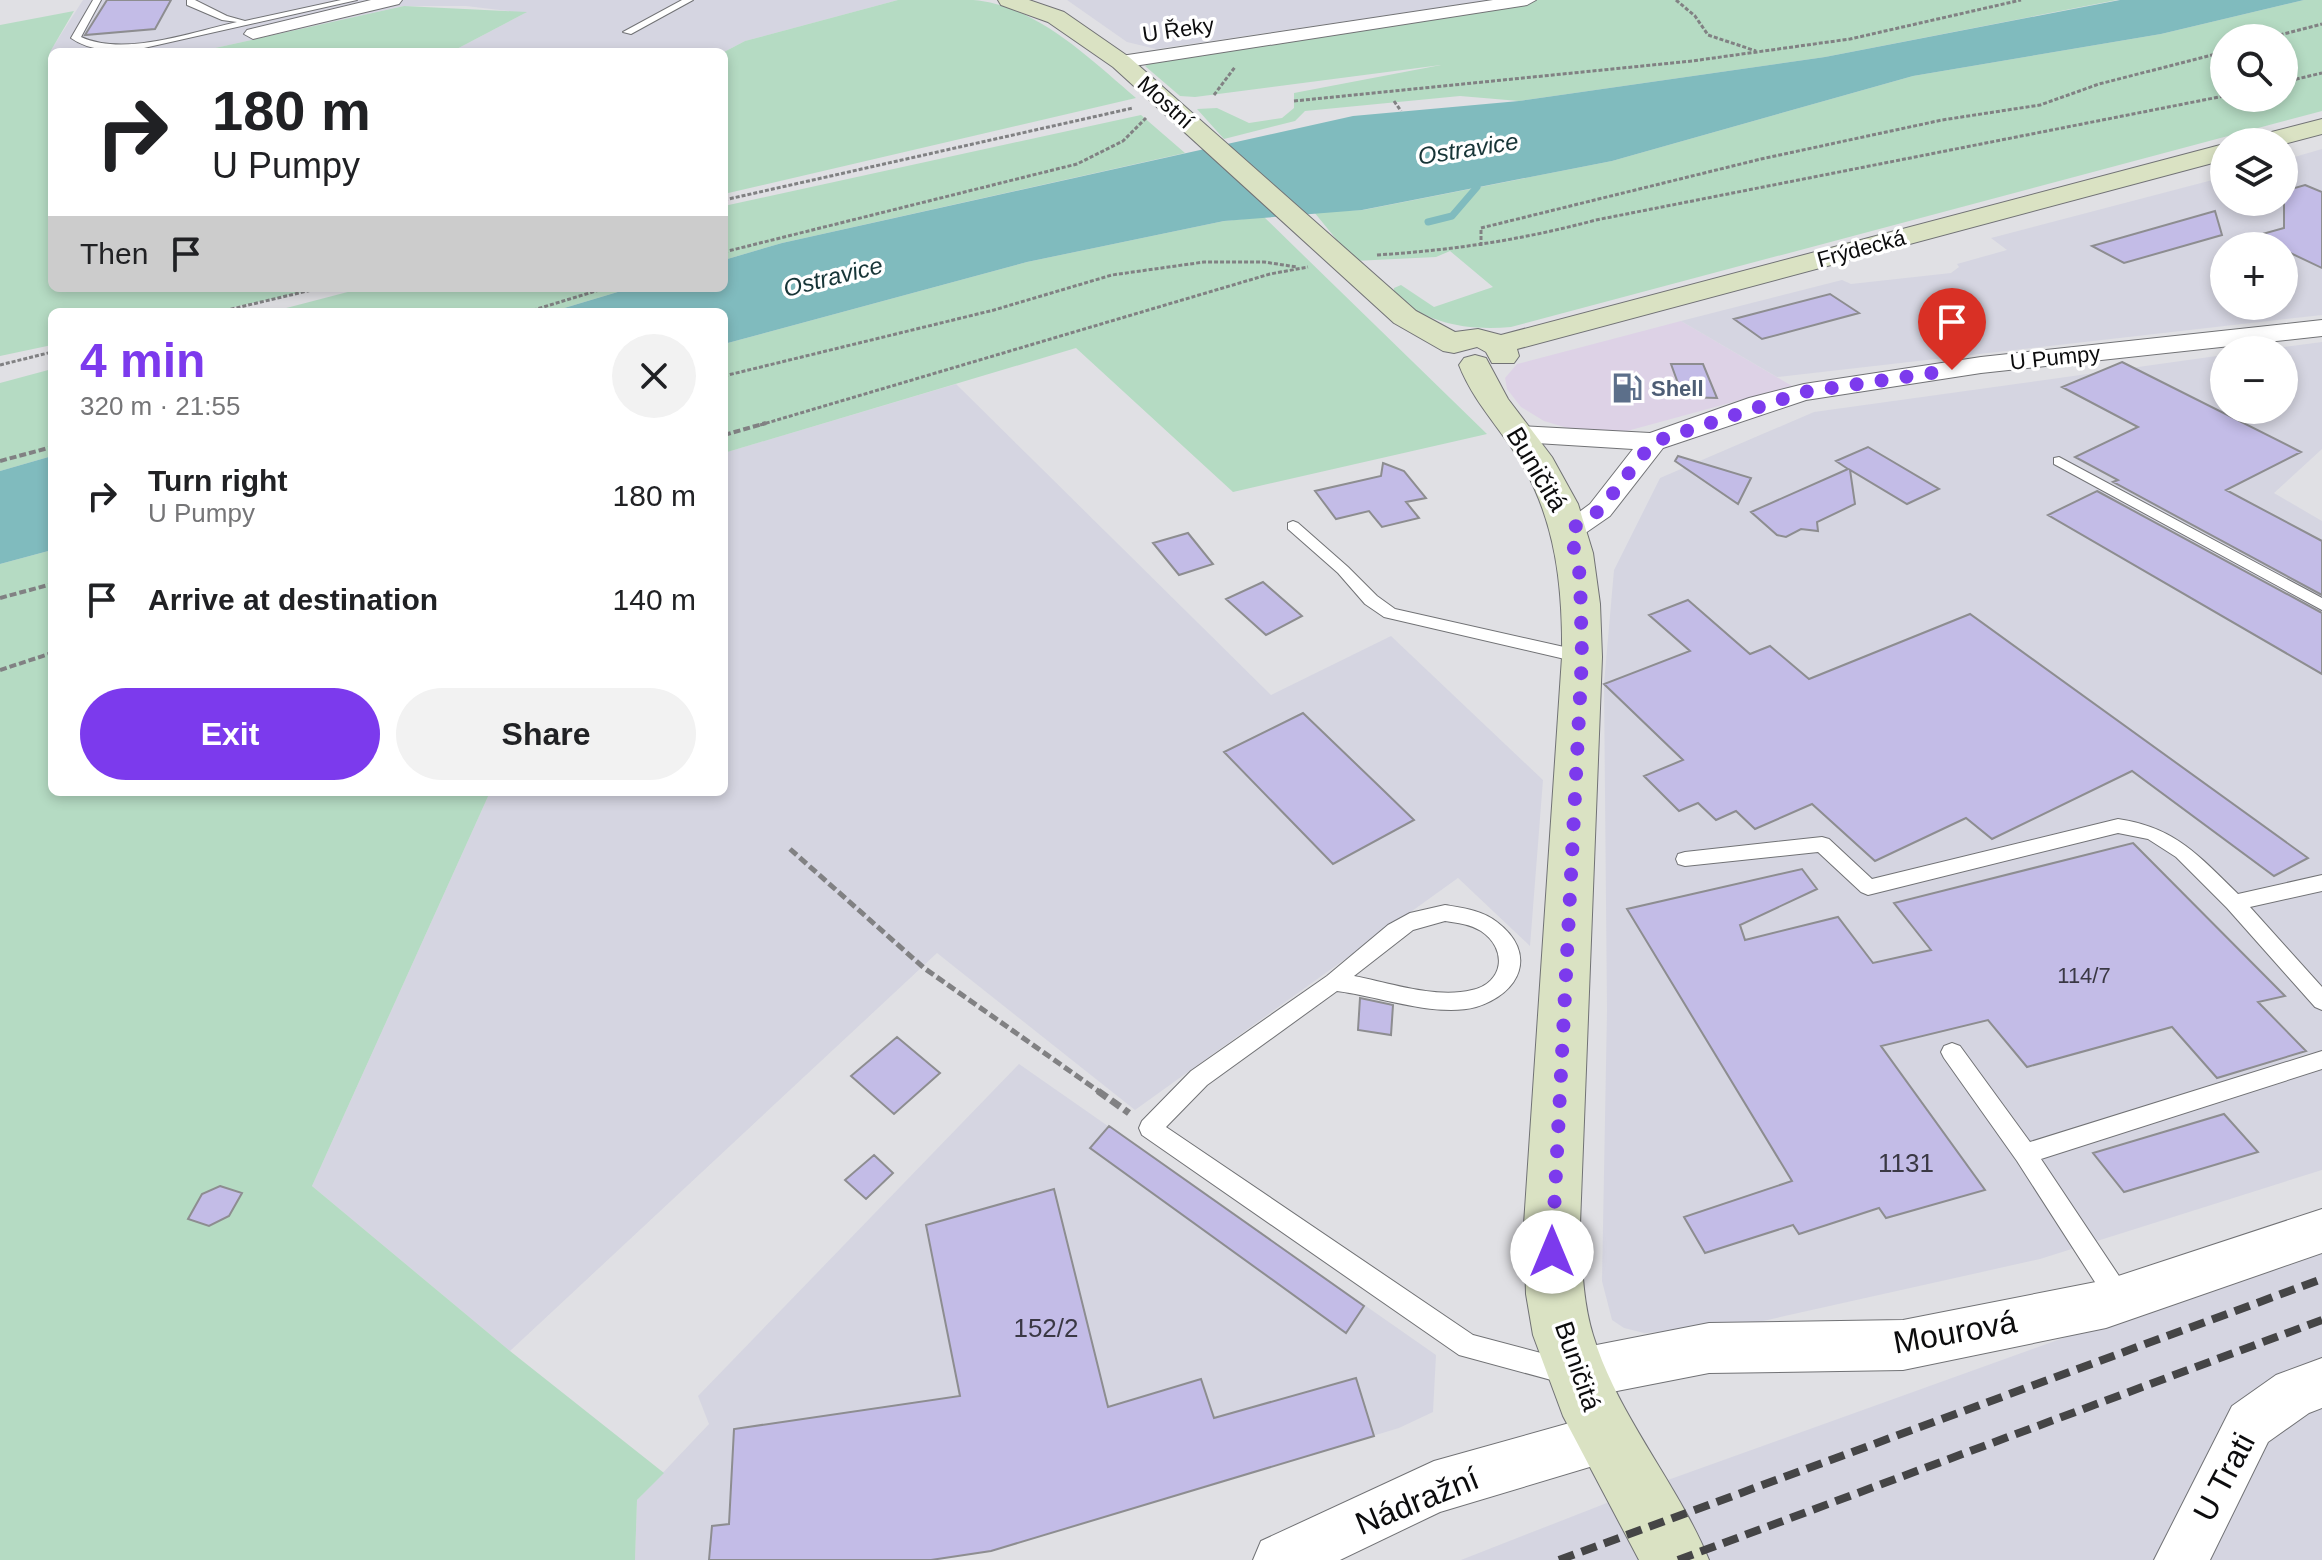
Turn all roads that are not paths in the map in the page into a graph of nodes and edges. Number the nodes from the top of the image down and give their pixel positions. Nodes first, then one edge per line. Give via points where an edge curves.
1 (97, 0) edge
2 (191, 0) edge
3 (353, 0) edge
4 (393, 0) edge
5 (689, 0) edge
6 (1009, 0) edge
7 (1527, 0) edge
8 (250, 27) junction
9 (628, 32) dead end
10 (1121, 62) junction
11 (2322, 126) edge
12 (2298, 132) edge
13 (2210, 156) edge
14 (2322, 328) edge
15 (1475, 351) junction
16 (1518, 434) junction
17 (1653, 442) junction
18 (2059, 461) dead end
19 (1293, 526) dead end
20 (1570, 530) junction
21 (2322, 605) edge
22 (1582, 657) junction
23 (1685, 859) dead end
24 (2322, 883) edge
25 (2234, 903) junction
26 (1334, 982) junction
27 (2322, 1001) edge
28 (1952, 1052) dead end
29 (2322, 1060) edge
30 (2025, 1154) junction
31 (2322, 1231) edge
32 (2120, 1299) junction
33 (1576, 1374) junction
34 (2322, 1383) edge
35 (1605, 1439) junction
36 (1280, 1560) edge
37 (1676, 1560) edge
38 (2181, 1560) edge

1 - 8 lane via 76,38 91,46 144,45
2 - 8 lane
3 - 8 lane
4 - 8 street
5 - 9 lane
6 - 10 main road, Mostní via 1056,17
7 - 10 street, U Řeky
10 - 15 main road, Mostní via 1159,107 1211,142 1405,317
11 - 12 main road
13 - 15 main road, Frýdecká
14 - 17 street, U Pumpy via 1981,365 1804,392
15 - 16 main road, Buničitá via 1481,383
16 - 17 street, U Pumpy
16 - 20 main road, Buničitá via 1553,488
17 - 20 street via 1600,510
18 - 21 lane
19 - 22 lane via 1390,613
20 - 22 main road, Buničitá via 1580,576
22 - 33 main road, Buničitá via 1552,1224 1553,1279
23 - 25 lane via 1822,844 1868,887 2118,826 2143,827 2170,840
24 - 25 lane
25 - 27 lane
26 - 26 lane via 1438,1000 1470,999 1505,981 1510,956 1486,923 1449,912 1405,925
26 - 33 lane via 1199,1078 1150,1128 1468,1346
28 - 30 lane
29 - 30 lane
30 - 32 lane
31 - 32 street, Mourová
32 - 33 street, Mourová via 1903,1345 1709,1348
33 - 35 main road, Buničitá
34 - 38 street, U Trati via 2294,1393 2250,1424
35 - 36 street, Nádražní via 1434,1487
35 - 37 main road, Buničitá

